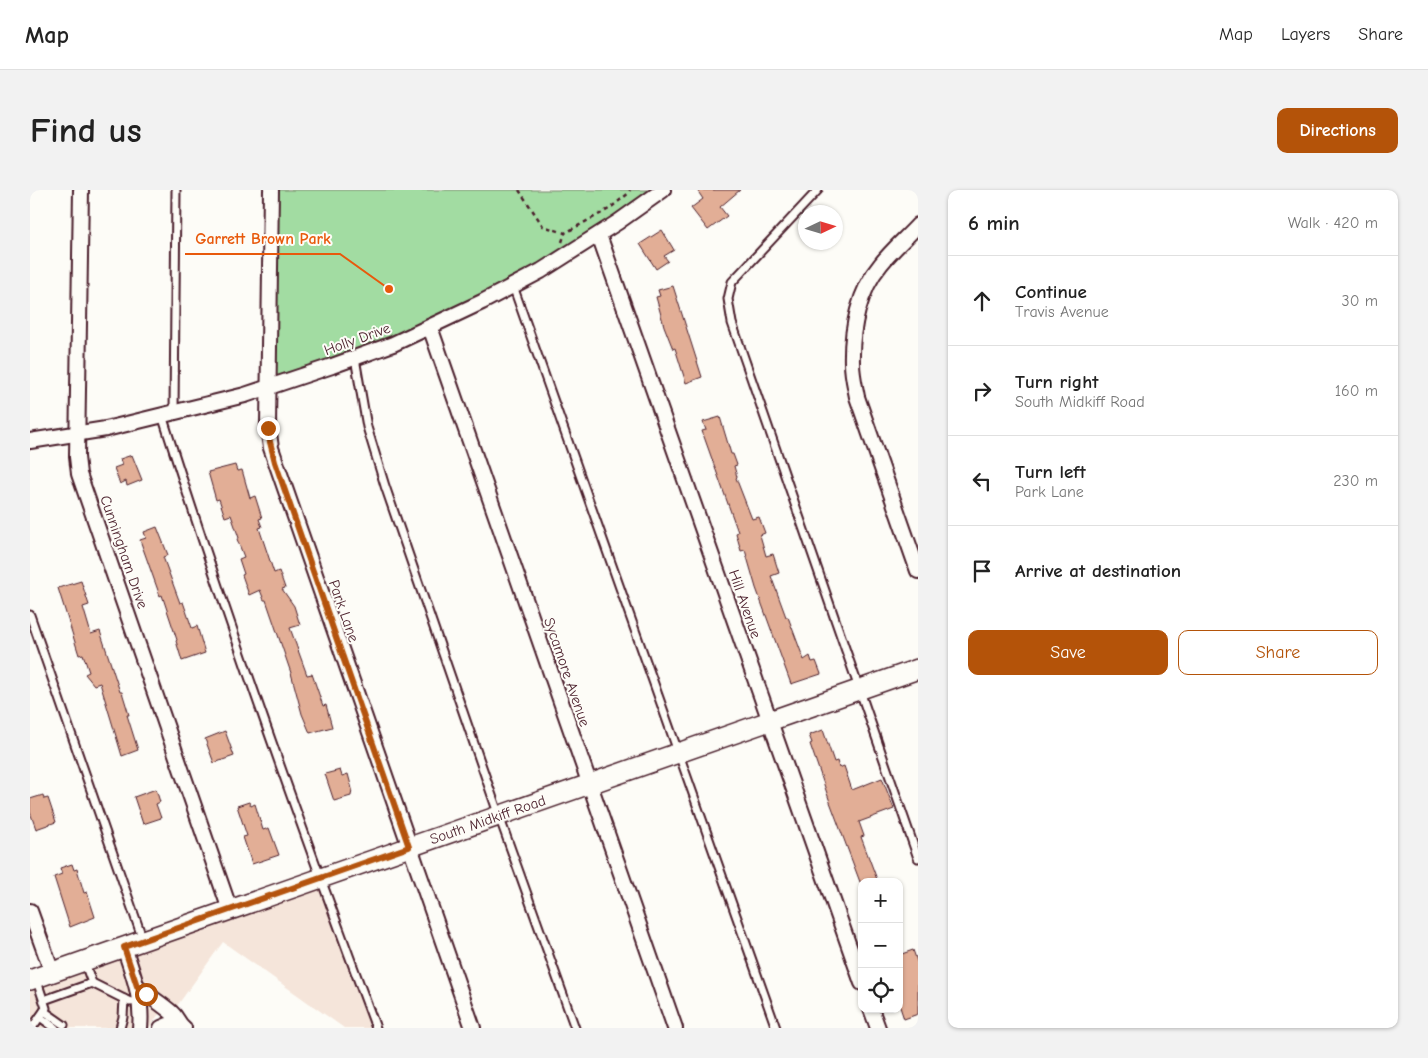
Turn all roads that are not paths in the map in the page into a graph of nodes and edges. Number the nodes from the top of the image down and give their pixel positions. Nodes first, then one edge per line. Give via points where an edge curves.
1 (81, 190) edge
2 (176, 190) edge
3 (271, 190) edge
4 (663, 190) edge
5 (818, 190) edge
6 (918, 225) edge
7 (599, 235) junction
8 (513, 286) junction
9 (430, 327) junction
10 (356, 358) junction
11 (268, 386) junction
12 (168, 413) junction
13 (78, 433) junction
14 (30, 441) edge
15 (918, 571) edge
16 (30, 615) edge
17 (918, 670) edge
18 (859, 690) junction
19 (770, 722) junction
20 (679, 754) junction
21 (590, 785) junction
22 (499, 816) junction
23 (409, 847) junction
24 (918, 858) edge
25 (320, 879) junction
26 (230, 910) junction
27 (30, 911) edge
28 (143, 940) junction
29 (124, 947) junction
30 (84, 961) junction
31 (858, 972) edge
32 (39, 976) edge
33 (92, 984) junction
34 (137, 986) junction
35 (124, 999) junction
36 (44, 1000) junction
37 (140, 1007) junction
38 (872, 1013) edge
39 (42, 1014) junction
40 (64, 1025) dead end
41 (181, 1026) edge
42 (35, 1027) edge
43 (55, 1028) edge
44 (120, 1028) edge
45 (140, 1028) edge
46 (161, 1028) edge
47 (376, 1028) edge
48 (473, 1028) edge
49 (575, 1028) edge
50 (675, 1028) edge
51 (776, 1028) edge
52 (878, 1028) edge

1 - 13 street, Cunningham Drive
2 - 12 lane
3 - 11 street, Park Lane
4 - 7 street, Holly Drive
5 - 18 lane via 732,282 728,299 732,323
6 - 15 street via 886,257 866,288 855,323 852,362 858,397
7 - 8 street, Holly Drive
7 - 19 street, Hill Avenue
8 - 9 street, Holly Drive
8 - 20 lane
9 - 10 street, Holly Drive
9 - 21 street, Sycamore Avenue
10 - 11 street, Holly Drive
10 - 22 lane via 367,427
11 - 12 street, Holly Drive
11 - 23 street, Park Lane via 271,448
12 - 13 street, Holly Drive
12 - 25 lane via 193,512
13 - 14 street, Holly Drive
13 - 26 street, Cunningham Drive via 77,457 81,480
16 - 28 lane
17 - 18 main road, South Midkiff Road
18 - 19 main road, South Midkiff Road
18 - 24 lane
19 - 20 main road, South Midkiff Road
19 - 31 street, Hill Avenue
20 - 21 main road, South Midkiff Road
20 - 51 lane
21 - 22 main road, South Midkiff Road
21 - 50 street, Sycamore Avenue
22 - 23 main road, South Midkiff Road
22 - 49 lane
23 - 25 main road, South Midkiff Road
23 - 48 street, Park Lane
25 - 26 main road, South Midkiff Road
25 - 47 lane
26 - 28 main road, South Midkiff Road
27 - 32 street
28 - 29 main road, South Midkiff Road
29 - 30 main road, South Midkiff Road
29 - 34 street
30 - 32 main road, South Midkiff Road
30 - 33 lane
32 - 36 lane
33 - 35 lane
33 - 36 lane
34 - 37 street
34 - 41 street via 173,1014
35 - 37 lane
35 - 44 lane
36 - 39 lane via 46,1008
37 - 45 street
38 - 52 street
39 - 40 lane
39 - 42 lane
39 - 43 lane
41 - 46 street

